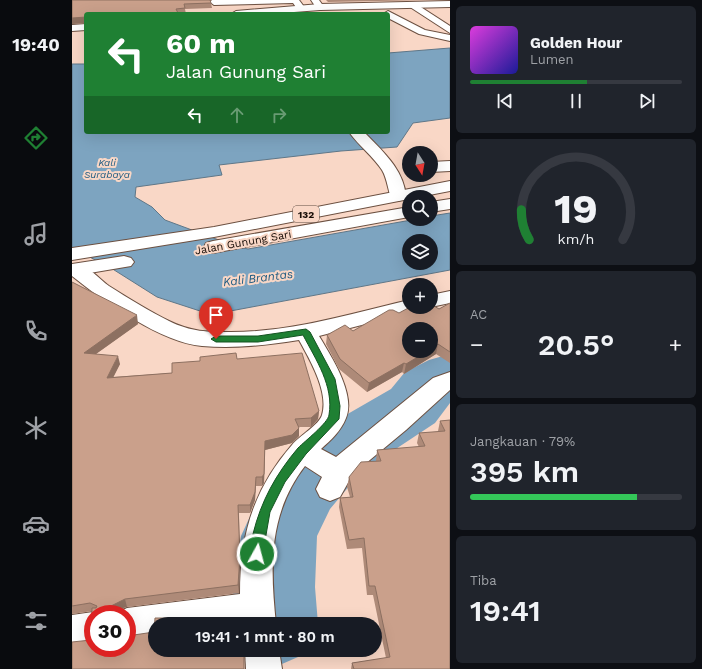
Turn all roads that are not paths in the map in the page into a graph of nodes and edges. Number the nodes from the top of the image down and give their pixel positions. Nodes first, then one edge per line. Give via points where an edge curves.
1 (214, 2) dead end
2 (318, 4) edge
3 (450, 4) edge
4 (413, 5) junction
5 (373, 6) junction
6 (301, 8) junction
7 (270, 12) edge
8 (384, 12) edge
9 (390, 15) edge
10 (84, 27) edge
11 (72, 28) edge
12 (450, 30) edge
13 (450, 38) edge
14 (358, 134) edge
15 (387, 165) junction
16 (450, 166) edge
17 (402, 167) edge
18 (438, 167) edge
19 (450, 186) edge
20 (398, 196) junction
21 (450, 204) edge
22 (438, 207) edge
23 (402, 213) edge
24 (75, 262) edge
25 (450, 297) edge
26 (438, 300) edge
27 (402, 308) edge
28 (306, 332) junction
29 (450, 380) edge
30 (304, 452) junction
31 (258, 616) edge
32 (136, 624) edge
33 (84, 630) edge
34 (72, 632) edge
35 (263, 657) edge
36 (264, 669) edge

1 - 6 street via 296,0
2 - 5 street
2 - 6 street
3 - 4 street
4 - 5 street
4 - 12 street
5 - 8 street
6 - 7 street
9 - 13 street via 422,32
10 - 11 street
14 - 15 street
15 - 17 street
15 - 20 street via 395,177
16 - 18 street
19 - 20 street, 132
20 - 24 street, Jalan Gunung Sari / 132
21 - 22 street
23 - 24 street, Jalan Gunung Sari / 132 via 100,266
24 - 28 street via 102,290 180,334 201,339 231,340
25 - 26 street
27 - 28 street
28 - 30 street via 330,379 335,415 331,423
29 - 30 street via 441,384 349,461 334,477
30 - 31 street via 281,479 264,512 258,543
31 - 32 street
33 - 34 street
35 - 36 street

